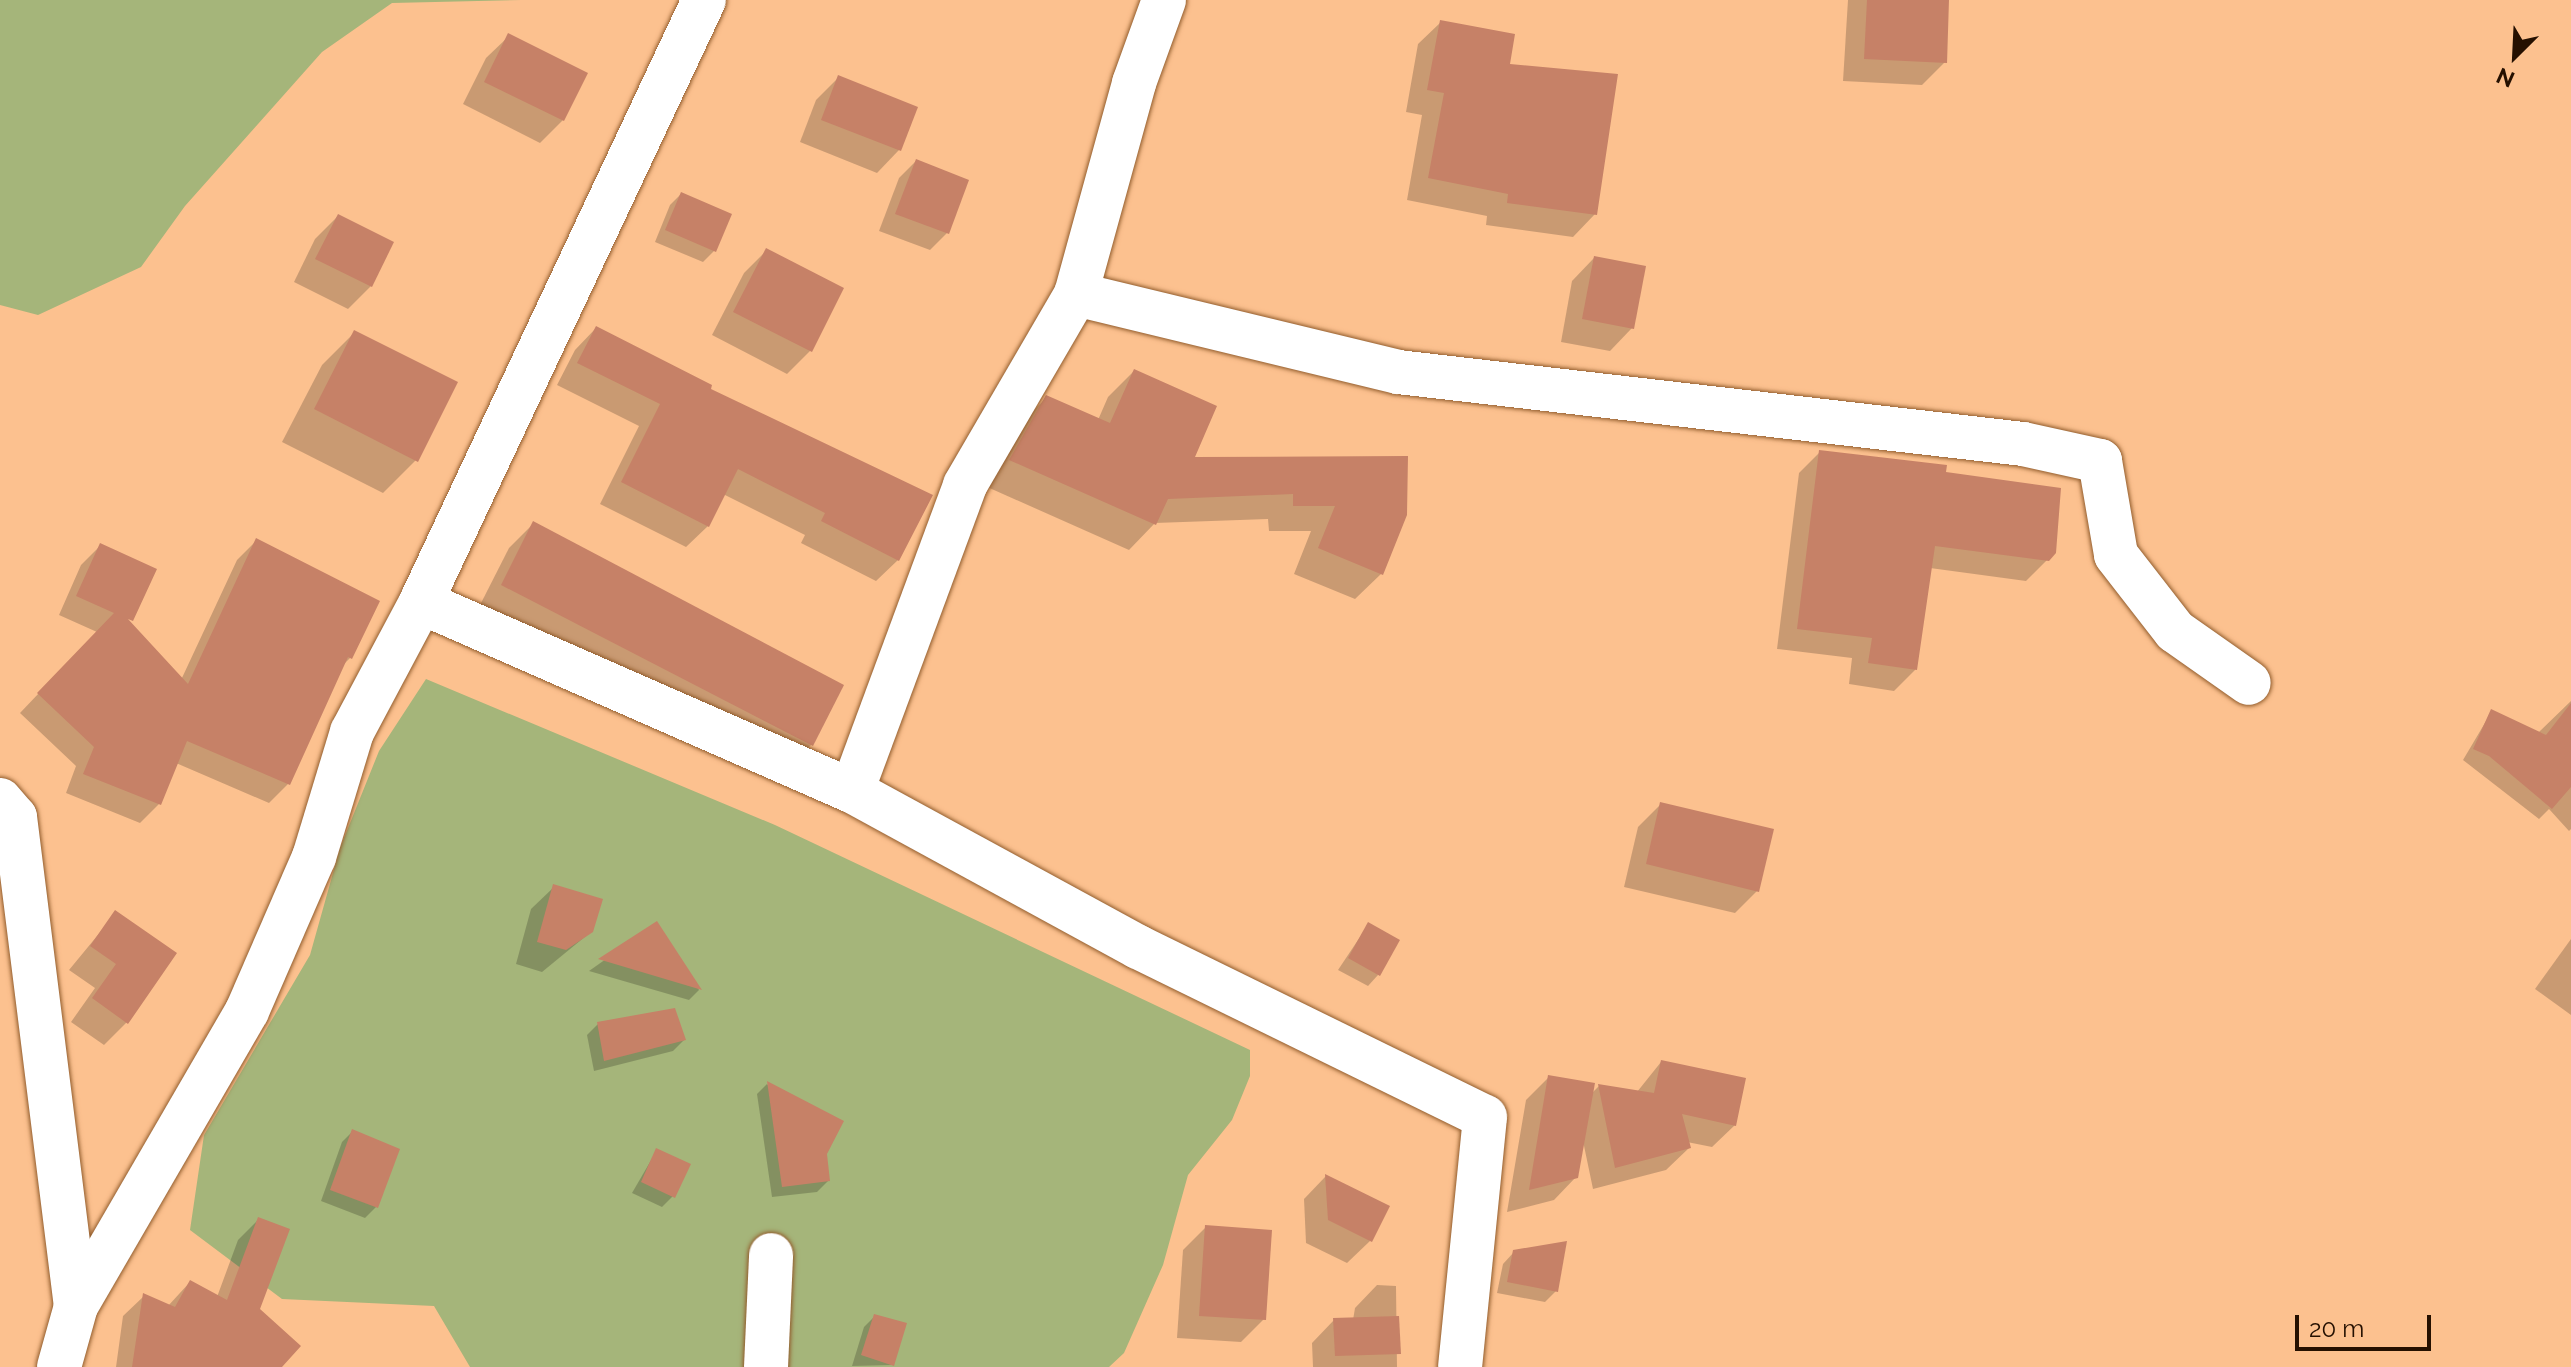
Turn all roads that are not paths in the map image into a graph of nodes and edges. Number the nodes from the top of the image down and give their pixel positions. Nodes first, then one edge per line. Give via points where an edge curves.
1 (704, 0) edge
2 (1164, 0) edge
3 (1076, 294) junction
4 (421, 602) junction
5 (2249, 683) dead end
6 (852, 791) junction
7 (0, 800) edge
8 (771, 1255) dead end
9 (76, 1306) junction
10 (59, 1367) edge
11 (766, 1367) edge
12 (1460, 1367) edge

1 - 4 street
2 - 3 street via 1134,83
3 - 5 street via 1398,372 2023,444 2100,461 2116,555 2175,631
3 - 6 street via 965,485
4 - 6 street
4 - 9 street via 352,732 314,857 247,1011
6 - 12 street via 1138,947 1485,1117
7 - 9 street via 15,817
8 - 11 street
9 - 10 street

